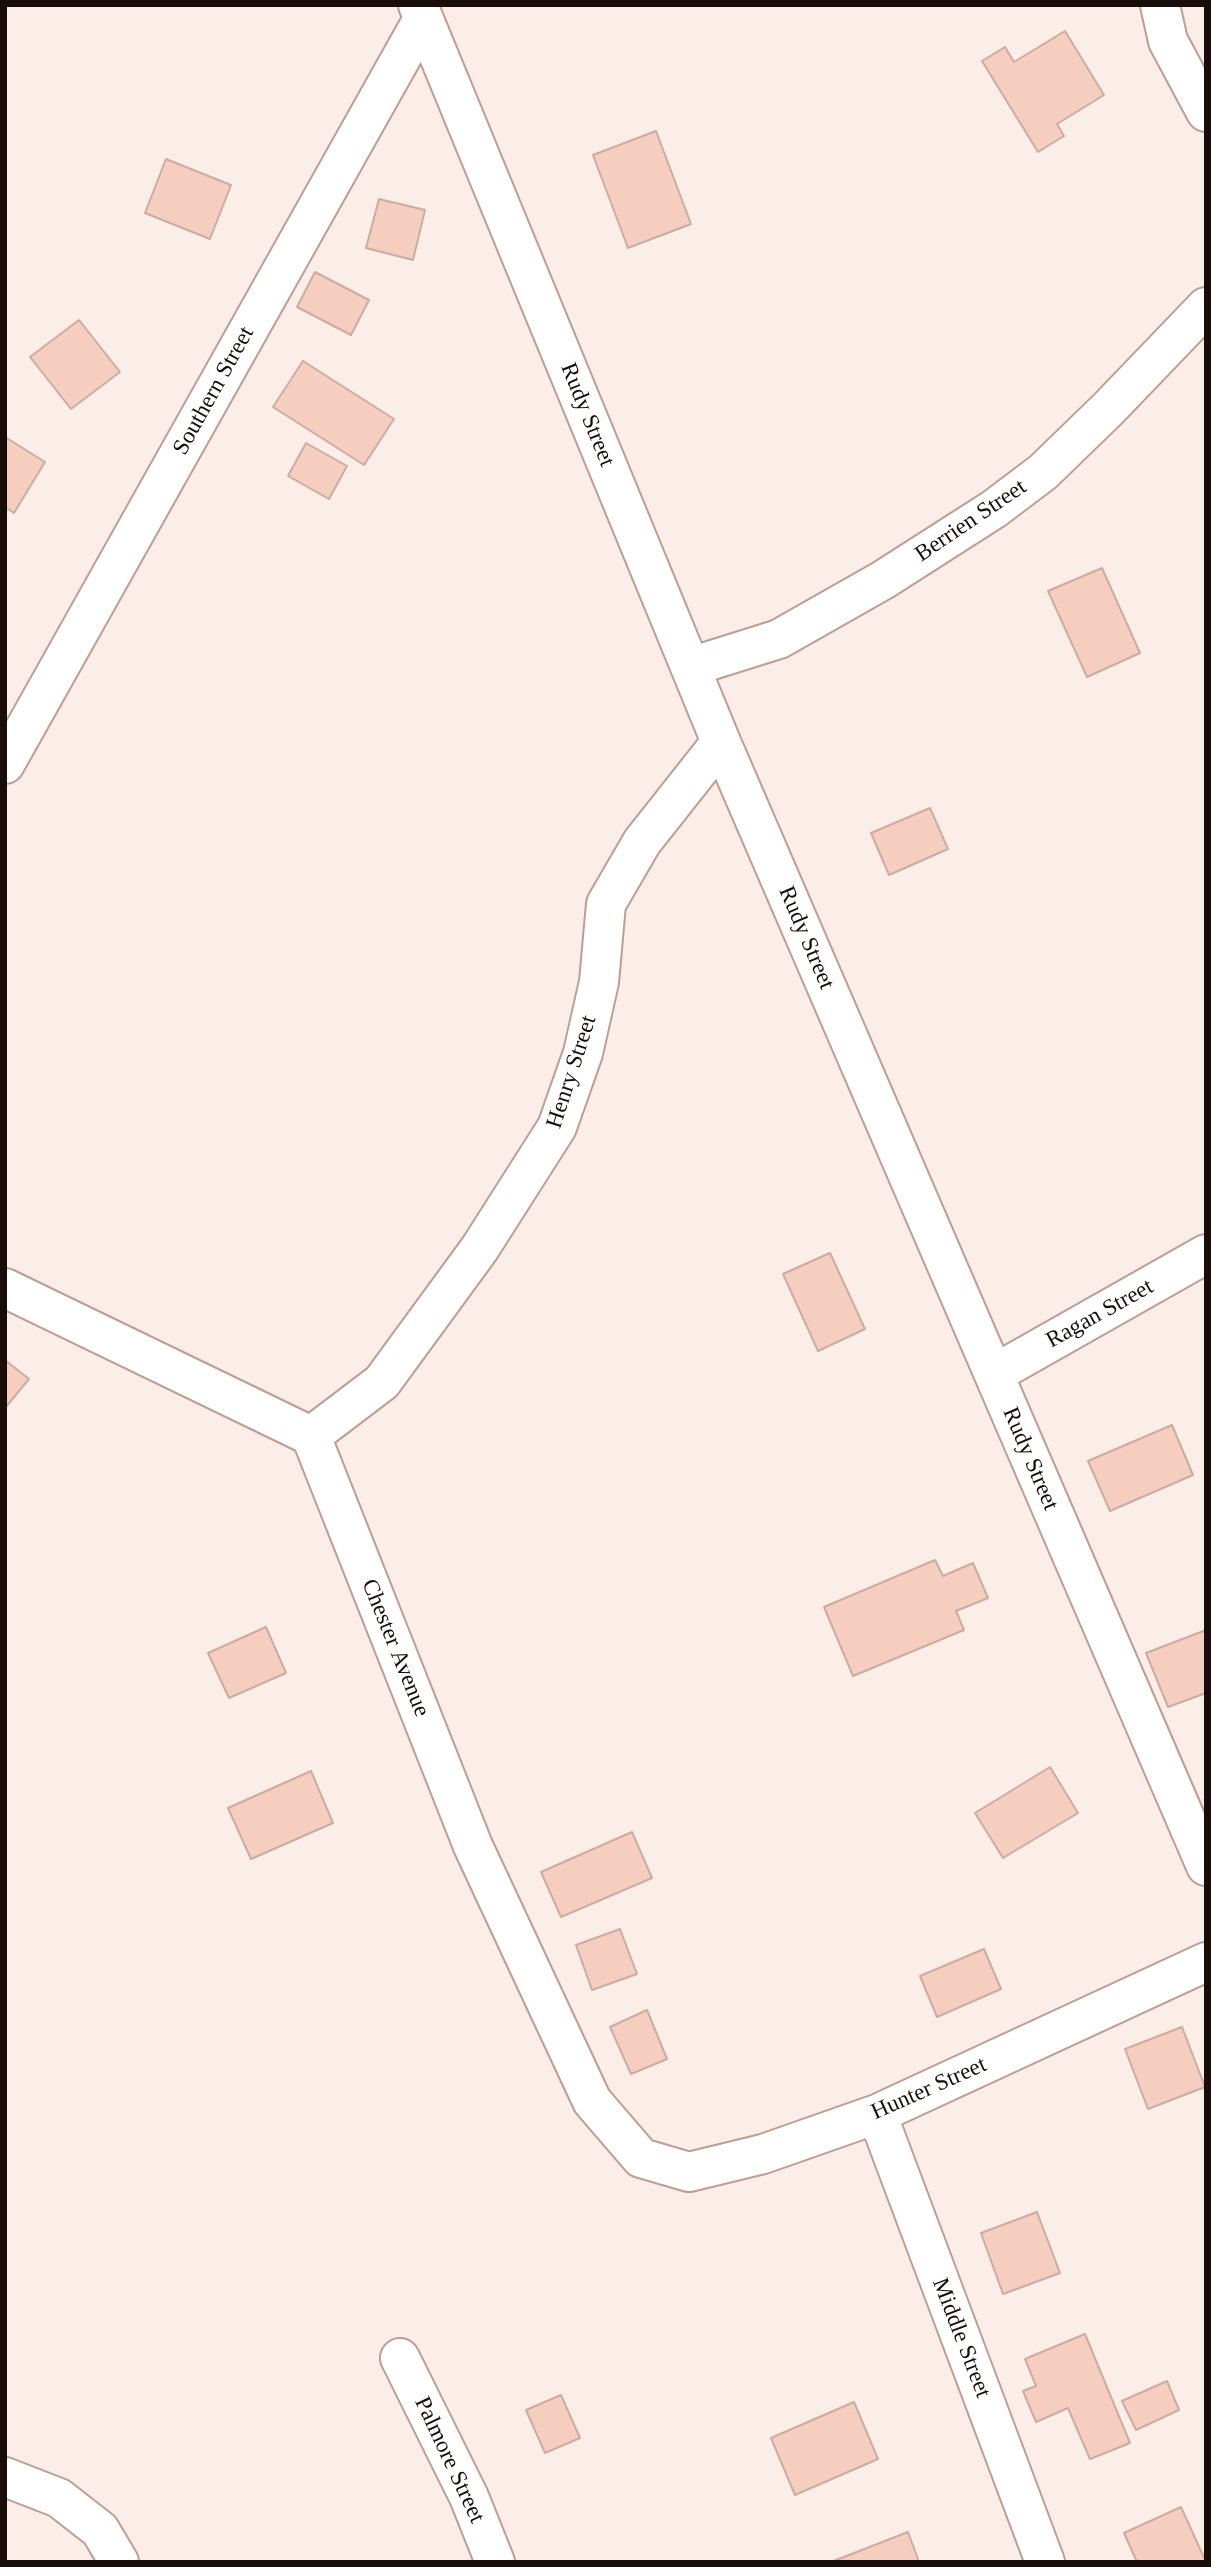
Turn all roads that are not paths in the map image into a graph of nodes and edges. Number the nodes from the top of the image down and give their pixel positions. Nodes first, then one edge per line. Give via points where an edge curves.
1 (1160, 5) edge
2 (420, 12) edge
3 (1206, 112) edge
4 (1206, 307) edge
5 (690, 667) junction
6 (721, 742) junction
7 (5, 764) edge
8 (1206, 1254) edge
9 (5, 1288) edge
10 (994, 1374) junction
11 (311, 1436) junction
12 (1206, 1866) edge
13 (1206, 1962) edge
14 (877, 2114) junction
15 (641, 2158) joint
16 (401, 2358) dead end
17 (5, 2477) edge
18 (119, 2562) edge
19 (495, 2562) edge
20 (1045, 2562) edge

1 - 3 street via 1168,41
2 - 5 street, Rudy Street
2 - 7 street, Southern Street
4 - 5 street, Berrien Street via 1052,463 994,509 779,639
5 - 6 street, Rudy Street
6 - 10 street, Rudy Street
6 - 11 street, Henry Street via 642,842 606,904 599,982 583,1053 557,1127 481,1248 382,1382
8 - 10 street, Ragan Street
9 - 11 street
10 - 12 street, Rudy Street
11 - 15 street, Chester Avenue via 474,1846 593,2101
13 - 14 street, Hunter Street
14 - 15 street, Hunter Street via 763,2154 689,2172
14 - 20 street, Middle Street
16 - 19 street, Palmore Street via 469,2497
17 - 18 street via 59,2498 100,2530

